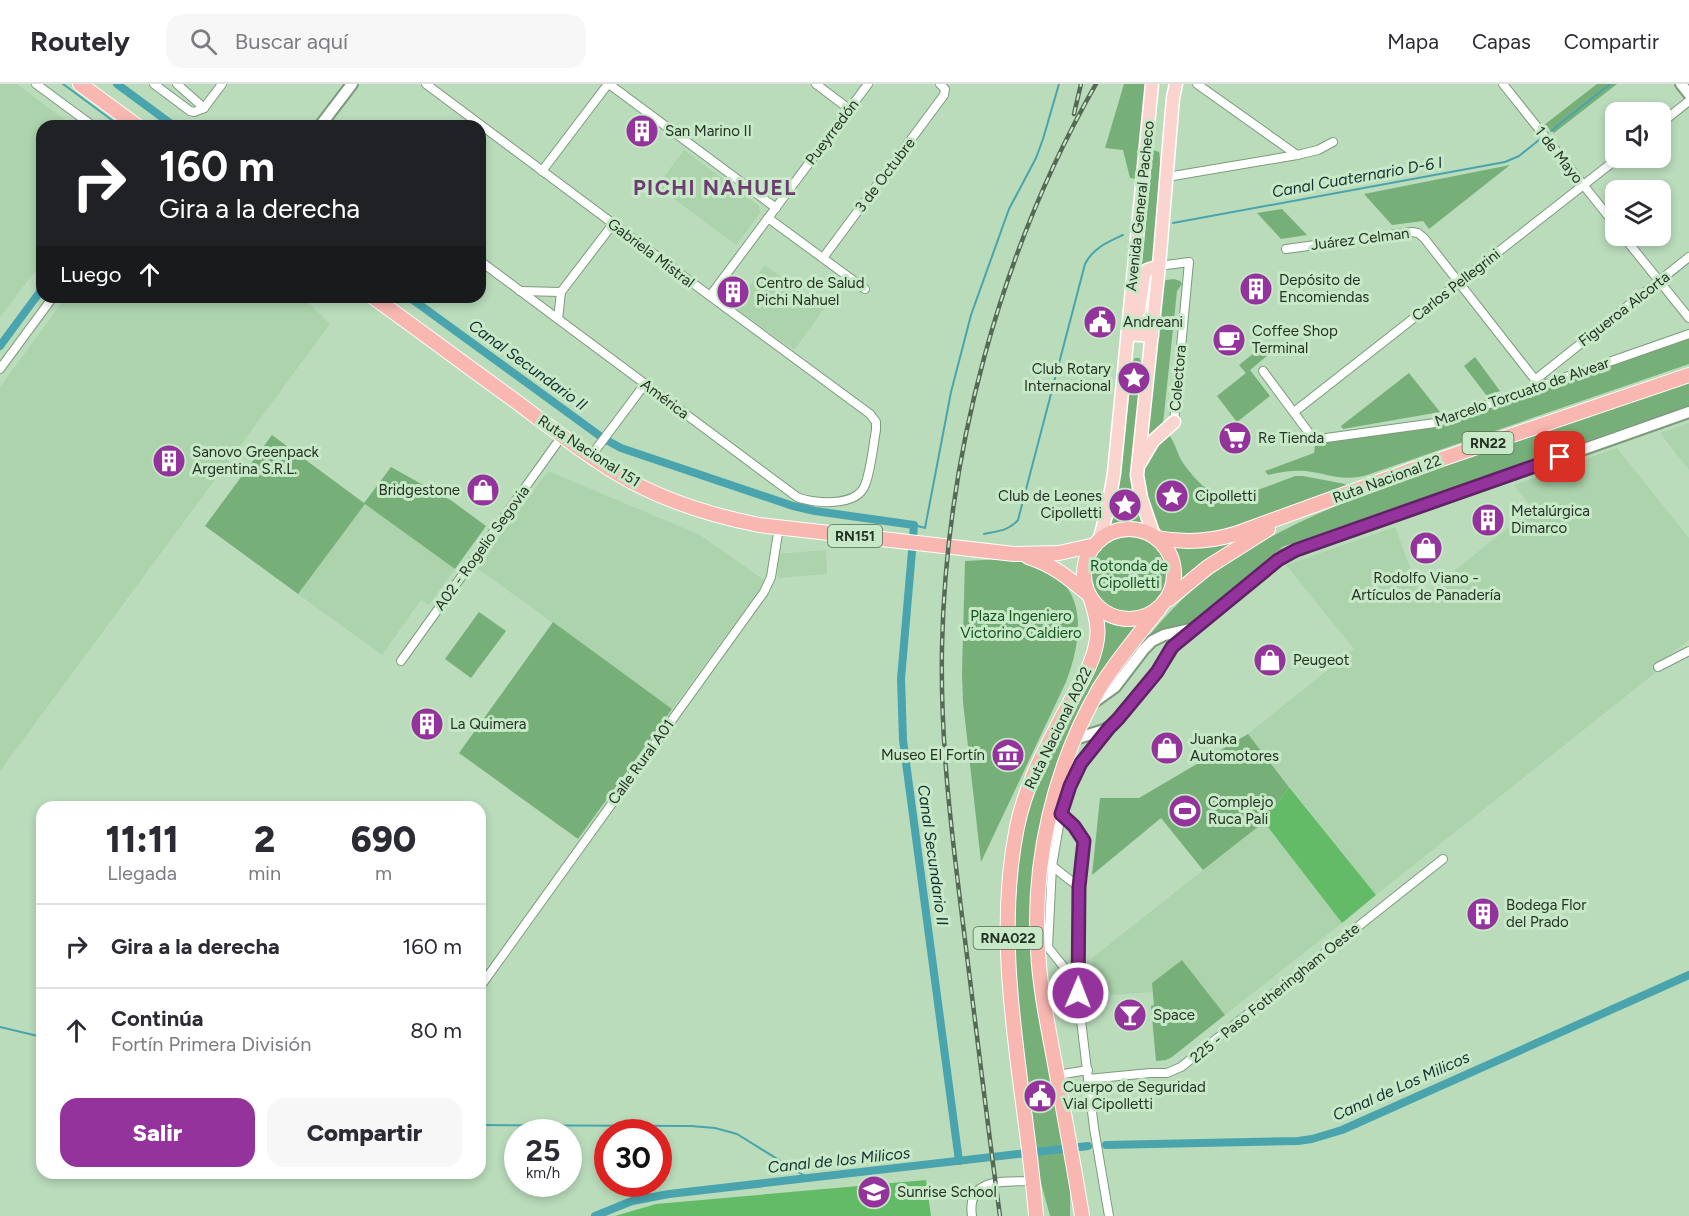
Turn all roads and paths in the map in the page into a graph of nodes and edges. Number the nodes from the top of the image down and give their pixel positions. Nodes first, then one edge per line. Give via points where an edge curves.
1 (36, 84) edge
2 (80, 84) edge
3 (154, 84) edge
4 (177, 84) edge
5 (222, 84) edge
6 (352, 84) edge
7 (426, 84) edge
8 (609, 84) edge
9 (816, 84) edge
10 (868, 84) edge
11 (1152, 84) edge
12 (1176, 84) edge
13 (1197, 84) edge
14 (1503, 84) edge
15 (1682, 84) edge
16 (943, 87) edge
17 (1689, 94) edge
18 (1689, 101) edge
19 (204, 108) junction
20 (849, 109) junction
21 (1671, 115) edge
22 (85, 120) edge
23 (129, 120) edge
24 (325, 120) edge
25 (474, 120) edge
26 (486, 129) edge
27 (1148, 132) junction
28 (1170, 133) junction
29 (1333, 142) dead end
30 (1297, 155) junction
31 (1605, 168) edge
32 (542, 171) junction
33 (1167, 177) junction
34 (1583, 185) junction
35 (776, 208) junction
36 (1605, 212) edge
37 (768, 218) junction
38 (613, 224) junction
39 (1631, 246) edge
40 (1286, 249) dead end
41 (1689, 257) edge
42 (823, 258) junction
43 (486, 266) edge
44 (1159, 266) junction
45 (1659, 281) junction
46 (1459, 283) junction
47 (865, 289) dead end
48 (520, 291) junction
49 (561, 292) junction
50 (710, 296) junction
51 (49, 303) edge
52 (382, 303) edge
53 (1689, 318) edge
54 (558, 319) junction
55 (1128, 334) junction
56 (1689, 334) edge
57 (1152, 336) junction
58 (1560, 360) junction
59 (0, 369) edge
60 (1263, 371) dead end
61 (1687, 375) edge
62 (1567, 377) junction
63 (1537, 383) junction
64 (645, 384) junction
65 (1294, 412) junction
66 (1689, 412) edge
67 (1174, 422) joint
68 (562, 436) junction
69 (591, 456) junction
70 (1137, 476) junction
71 (861, 491) joint
72 (1296, 513) junction
73 (778, 527) junction
74 (1156, 537) junction
75 (1097, 543) junction
76 (1014, 554) junction
77 (1090, 597) junction
78 (1162, 606) junction
79 (1194, 628) junction
80 (1148, 645) junction
81 (1689, 651) edge
82 (1166, 656) junction
83 (400, 661) dead end
84 (1659, 667) dead end
85 (1092, 704) junction
86 (1109, 728) junction
87 (1075, 739) junction
88 (1061, 814) junction
89 (1443, 859) dead end
90 (1052, 866) junction
91 (1079, 887) junction
92 (1037, 934) junction
93 (1048, 947) junction
94 (486, 979) edge
95 (1078, 993) junction
96 (1057, 1075) junction
97 (1088, 1075) junction
98 (1033, 1176) junction
99 (1076, 1179) junction
100 (972, 1216) edge
101 (1036, 1216) edge
102 (1045, 1216) edge
103 (1075, 1216) edge
104 (1082, 1216) edge
105 (1109, 1216) edge

1 - 22 street
2 - 23 highway
3 - 19 street via 190,111
4 - 19 street
5 - 19 street
6 - 24 street
7 - 25 street, Gabriela Mistral
8 - 32 street
8 - 35 street
9 - 20 street
10 - 20 street, Pueyrredón
11 - 27 main road, Avenida General Pacheco
12 - 28 main road, Avenida General Pacheco
13 - 30 street
14 - 34 street, 1 de Mayo
15 - 17 street
16 - 42 street, 3 de Octubre via 944,95
18 - 21 street
20 - 35 street, Pueyrredón
26 - 32 street, Gabriela Mistral
27 - 28 main road
27 - 55 main road, Avenida General Pacheco
28 - 33 main road, Avenida General Pacheco
29 - 30 street
30 - 33 street
31 - 34 street, Carlos Pellegrini
32 - 38 street, Gabriela Mistral
33 - 44 main road, Avenida General Pacheco
34 - 36 street, 1 de Mayo
34 - 46 street, Carlos Pellegrini
35 - 37 street, Pueyrredón
37 - 42 street
37 - 50 street, Pueyrredón
38 - 49 street
38 - 50 street, Gabriela Mistral
39 - 45 street
40 - 46 street, Juárez Celman via 1416,232
41 - 45 street, Figueroa Alcorta
42 - 47 street
43 - 48 street, América
44 - 55 main road via 1144,275 1139,310
44 - 57 main road, Avenida General Pacheco
44 - 67 street, Colectora via 1189,262
45 - 53 street
45 - 58 street, Figueroa Alcorta
46 - 63 street, Juárez Celman
46 - 65 street, Carlos Pellegrini
48 - 49 street
48 - 54 street, América
49 - 54 street
50 - 71 street, Gabriela Mistral via 874,417 876,430
51 - 59 street
52 - 68 highway, Ruta Nacional 151 / RN151
54 - 64 street, América
55 - 57 main road
55 - 75 main road, Avenida General Pacheco via 1113,479
56 - 62 street, Marcelo Torcuato de Alvear
57 - 70 main road, Avenida General Pacheco
58 - 62 street via 1557,372
58 - 63 street, Figueroa Alcorta
60 - 65 street
61 - 72 highway, Ruta Nacional 22 / RN22 via 1414,468
62 - 63 street, Marcelo Torcuato de Alvear
63 - 65 street, Marcelo Torcuato de Alvear via 1435,423 1315,439
64 - 69 street
64 - 71 street, América via 797,497 837,502
66 - 79 street via 1290,553
67 - 70 main road via 1149,446
68 - 69 highway, Ruta Nacional 151 / RN151
68 - 83 street, A02 - Rogelio Segovia
69 - 73 highway, Ruta Nacional 151 / RN151 via 675,502 724,518
70 - 74 main road, Avenida General Pacheco
72 - 74 highway, Ruta Nacional 22 / RN22 via 1214,540 1190,542
72 - 78 highway, Ruta Nacional 22 / RN22 via 1222,558
73 - 76 highway, Ruta Nacional 151 / RN151
73 - 94 street, Calle Rural A01 via 771,577 764,592
74 - 75 highway, RN22 via 1121,529
74 - 78 highway via 1172,557 1175,573 1172,589
75 - 76 highway, Ruta Nacional 151 / RN151 via 1059,553
75 - 77 highway via 1084,571
76 - 77 highway, Ruta Nacional 151 / RN151 via 1050,566
77 - 78 highway, RN22 via 1103,611 1119,618 1144,617
77 - 98 highway, Ruta Nacional A022 / RNA022 via 1098,629 1094,651 1032,777 1013,848 1009,985
78 - 85 highway, Ruta Nacional A022 / RNA022 via 1116,665
79 - 80 street via 1164,635
79 - 82 street
80 - 82 street via 1158,643
80 - 85 street via 1115,687
81 - 84 street
82 - 86 street
85 - 87 highway, Ruta Nacional A022 / RNA022
86 - 87 street
86 - 88 street via 1081,763
87 - 92 highway, Ruta Nacional A022 / RNA022 via 1045,838
88 - 90 street
88 - 91 street via 1084,841
89 - 97 street, 225 - Paso Fotheringham Oeste via 1181,1067 1167,1072
90 - 91 street
90 - 93 street
91 - 95 street
92 - 93 street
92 - 96 highway, Ruta Nacional A022 / RNA022
93 - 95 street via 1071,976
95 - 97 street
96 - 97 street, 225 - Paso Fotheringham Oeste
96 - 99 highway, Ruta Nacional A022 / RNA022
97 - 105 street
98 - 100 street via 980,1187 971,1200
98 - 101 highway, Ruta Nacional A022 / RNA022
98 - 102 highway
99 - 103 highway
99 - 104 highway, Ruta Nacional A022 / RNA022

